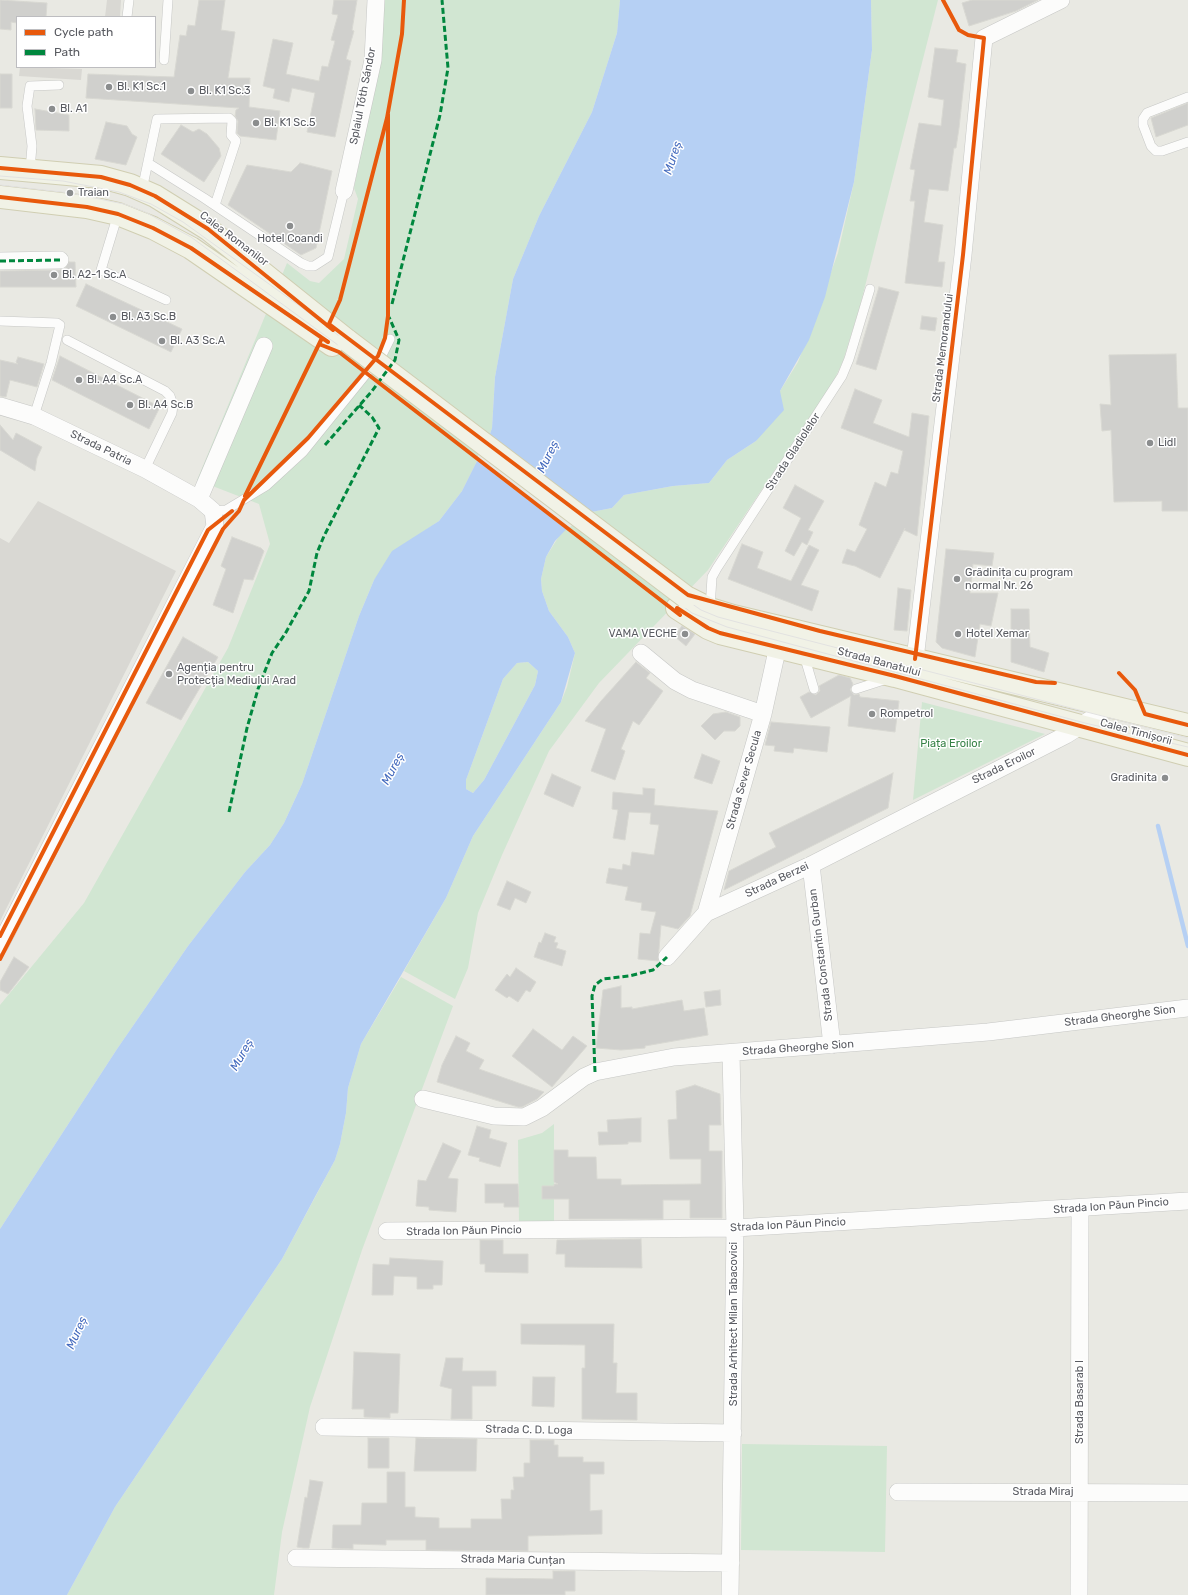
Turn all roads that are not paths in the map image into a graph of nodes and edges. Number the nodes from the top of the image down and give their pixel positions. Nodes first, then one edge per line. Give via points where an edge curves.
1 (129, 0) edge
2 (168, 0) edge
3 (376, 0) edge
4 (1061, 0) edge
5 (127, 16) edge
6 (164, 60) dead end
7 (59, 85) dead end
8 (1188, 97) edge
9 (1188, 142) edge
10 (148, 163) junction
11 (0, 168) edge
12 (30, 170) junction
13 (142, 190) junction
14 (344, 191) joint
15 (0, 196) edge
16 (214, 205) junction
17 (118, 214) junction
18 (60, 260) dead end
19 (0, 261) edge
20 (870, 289) dead end
21 (166, 300) dead end
22 (0, 321) edge
23 (390, 339) dead end
24 (67, 340) dead end
25 (264, 346) dead end
26 (344, 346) junction
27 (0, 406) edge
28 (34, 416) junction
29 (145, 469) junction
30 (199, 499) junction
31 (214, 518) junction
32 (682, 602) junction
33 (710, 609) junction
34 (778, 646) junction
35 (803, 652) junction
36 (641, 653) dead end
37 (915, 659) junction
38 (895, 676) junction
39 (814, 690) dead end
40 (856, 690) dead end
41 (1104, 705) junction
42 (763, 714) junction
43 (1188, 725) edge
44 (1080, 726) junction
45 (1188, 755) edge
46 (898, 819) joint
47 (810, 865) junction
48 (706, 913) junction
49 (0, 945) edge
50 (667, 957) dead end
51 (1188, 1008) edge
52 (832, 1045) junction
53 (731, 1053) junction
54 (423, 1099) dead end
55 (1188, 1201) edge
56 (1080, 1208) junction
57 (735, 1228) junction
58 (387, 1232) dead end
59 (324, 1427) dead end
60 (733, 1433) junction
61 (898, 1492) dead end
62 (1081, 1492) junction
63 (1188, 1493) edge
64 (296, 1558) dead end
65 (731, 1563) junction
66 (730, 1595) edge
67 (1079, 1595) edge

1 - 5 lane
2 - 6 lane
3 - 14 street, Splaiul Tóth Sándor via 373,60
4 - 37 street, Strada Memorandului via 984,38 963,255
7 - 12 lane via 30,86 27,106 32,146
8 - 9 lane via 1147,113 1143,118 1143,125 1151,146 1156,150 1162,151
10 - 13 lane
10 - 16 lane
10 - 16 lane via 157,119 229,118 232,122 232,136 236,141
11 - 12 main road, Calea Romanilor
12 - 13 main road, Calea Romanilor via 101,177
13 - 26 main road, Calea Romanilor via 168,203 208,229
14 - 16 lane via 328,257 314,266 301,263
15 - 17 main road via 75,204
17 - 21 lane via 101,270
17 - 26 main road via 153,228 191,248
18 - 19 street
20 - 33 lane, Strada Gladiolelor via 842,376 717,568 712,577
22 - 28 lane via 60,325
23 - 31 lane via 383,353 303,452 266,486
24 - 29 lane via 165,391 170,396 172,412
25 - 30 street
26 - 32 main road, bridge
27 - 28 street, Strada Patria
28 - 29 street, Strada Patria
29 - 30 street, Strada Patria
30 - 31 street, Strada Patria
31 - 49 street
32 - 33 main road, Strada Banatului
32 - 34 main road, Strada Banatului via 708,628
33 - 37 main road, Strada Banatului
34 - 35 main road, Strada Banatului
34 - 42 street, Strada Sever Secula
35 - 38 main road, Strada Banatului
35 - 39 lane
36 - 42 street via 675,681 692,690
37 - 41 main road, Strada Banatului
38 - 40 lane
38 - 44 main road, Strada Banatului
41 - 43 main road, Calea Timișorii
41 - 44 street, Strada Eroilor via 1099,714
42 - 48 street, Strada Sever Secula
44 - 45 main road, Calea Timișorii
44 - 46 street, Strada Eroilor
46 - 47 street, Strada Berzei
47 - 48 street, Strada Berzei
47 - 52 street, Strada Constantin Gurban
48 - 50 street, Strada Berzei
51 - 52 street, Strada Gheorghe Sion via 988,1032
52 - 53 street, Strada Gheorghe Sion
53 - 54 street, Strada Gheorghe Sion via 674,1057 595,1072 584,1077 542,1108 524,1117 474,1112
53 - 57 street, Strada Arhitect Milan Tabacovici
55 - 56 street, Strada Ion Păun Pincio
56 - 57 street, Strada Ion Păun Pincio
56 - 62 street, Strada Basarab I
57 - 58 street, Strada Ion Păun Pincio
57 - 60 street, Strada Arhitect Milan Tabacovici
59 - 60 street, Strada C. D. Loga
60 - 65 street, Strada Arhitect Milan Tabacovici
61 - 62 street, Strada Miraj
62 - 63 street, Strada Miraj
62 - 67 street, Strada Basarab I
64 - 65 street, Strada Maria Cunțan
65 - 66 street, Strada Arhitect Milan Tabacovici

